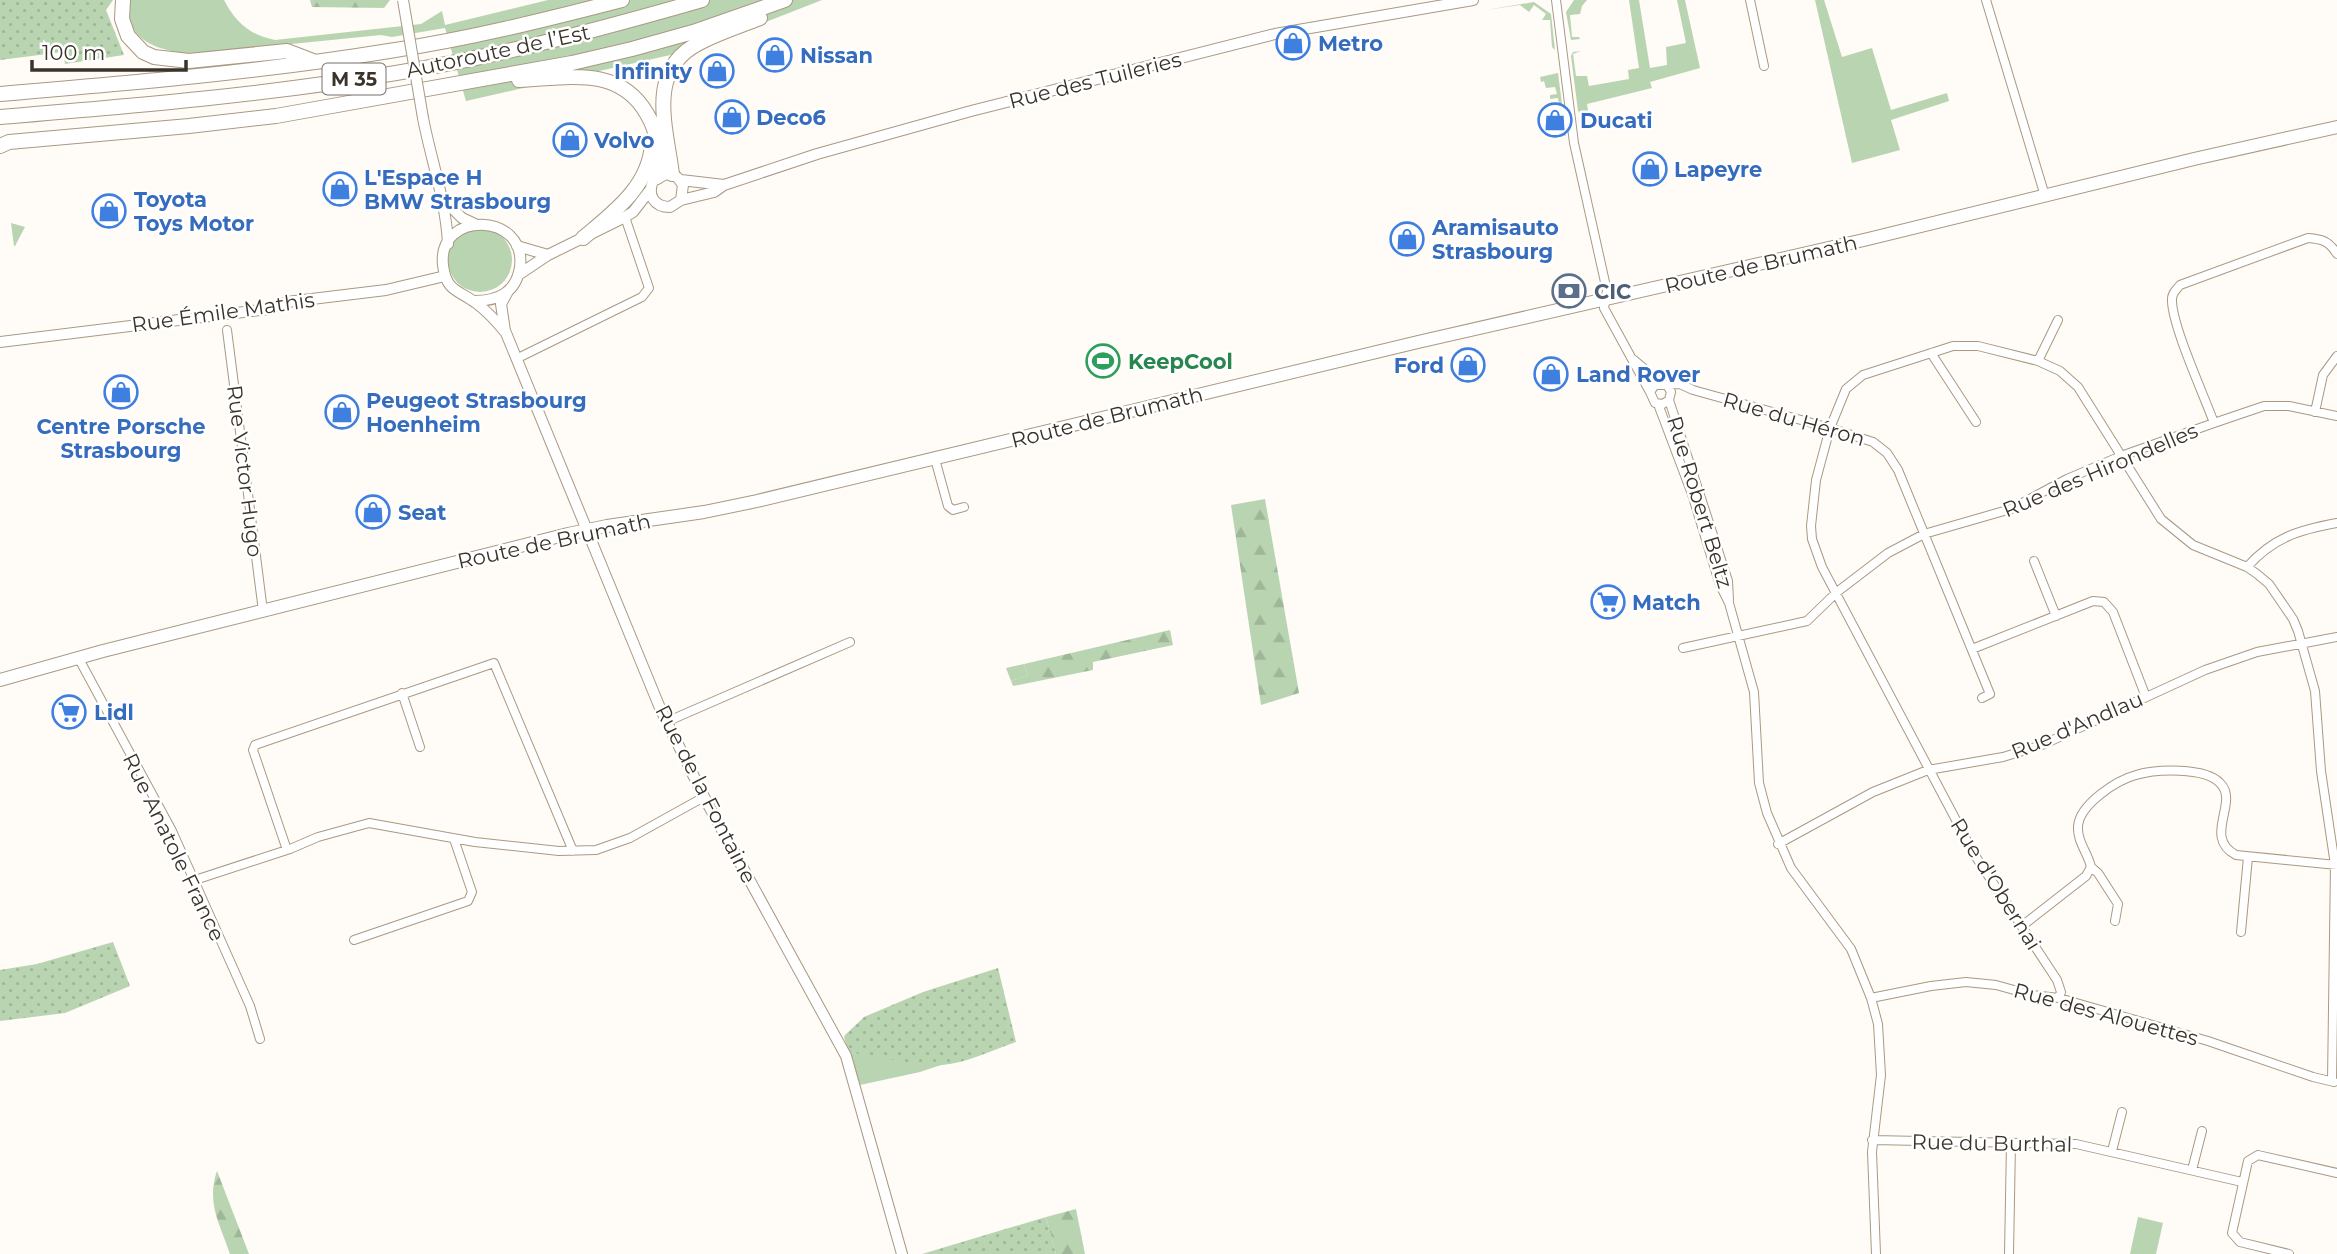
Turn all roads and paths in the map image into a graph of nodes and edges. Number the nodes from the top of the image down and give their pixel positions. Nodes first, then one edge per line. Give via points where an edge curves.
1 (123, 0) edge
2 (403, 0) edge
3 (622, 0) edge
4 (702, 0) edge
5 (785, 0) edge
6 (797, 0) edge
7 (1473, 0) edge
8 (1556, 0) edge
9 (1750, 0) edge
10 (1986, 0) edge
11 (314, 62) junction
12 (1764, 66) dead end
13 (465, 82) junction
14 (0, 94) edge
15 (0, 117) edge
16 (651, 121) junction
17 (2337, 127) edge
18 (3, 143) edge
19 (676, 177) junction
20 (653, 184) junction
21 (724, 185) junction
22 (2045, 196) junction
23 (443, 199) junction
24 (681, 200) junction
25 (660, 206) junction
26 (629, 214) junction
27 (475, 224) junction
28 (583, 238) junction
29 (448, 244) junction
30 (517, 246) junction
31 (2337, 254) edge
32 (548, 255) junction
33 (445, 275) junction
34 (518, 275) junction
35 (507, 291) junction
36 (1605, 300) junction
37 (474, 301) junction
38 (2058, 320) dead end
39 (227, 330) dead end
40 (506, 333) junction
41 (0, 342) edge
42 (1931, 353) junction
43 (2337, 356) edge
44 (518, 358) junction
45 (1634, 360) junction
46 (2038, 361) junction
47 (1665, 384) junction
48 (1693, 390) junction
49 (1650, 391) junction
50 (1670, 398) junction
51 (1658, 404) junction
52 (2315, 412) junction
53 (2337, 416) edge
54 (1976, 422) dead end
55 (2214, 423) junction
56 (1830, 428) junction
57 (2121, 456) junction
58 (934, 459) junction
59 (964, 507) dead end
60 (2337, 523) edge
61 (588, 531) junction
62 (1924, 534) junction
63 (2034, 561) dead end
64 (2247, 567) junction
65 (1837, 592) junction
66 (1729, 603) junction
67 (263, 611) junction
68 (2056, 615) junction
69 (1739, 636) junction
70 (2337, 637) edge
71 (850, 642) dead end
72 (2302, 643) junction
73 (1683, 648) dead end
74 (1972, 649) junction
75 (79, 659) junction
76 (0, 680) edge
77 (402, 694) junction
78 (2146, 697) junction
79 (1982, 698) dead end
80 (667, 722) junction
81 (420, 747) dead end
82 (1927, 770) junction
83 (704, 797) junction
84 (454, 839) junction
85 (1778, 844) junction
86 (287, 850) junction
87 (573, 851) junction
88 (2248, 857) junction
89 (2336, 865) edge
90 (2091, 867) junction
91 (195, 880) junction
92 (2115, 921) dead end
93 (2022, 926) junction
94 (2241, 932) dead end
95 (354, 940) dead end
96 (1871, 998) junction
97 (2059, 998) junction
98 (260, 1039) dead end
99 (2334, 1082) edge
100 (2122, 1112) dead end
101 (2202, 1131) dead end
102 (1872, 1140) junction
103 (2011, 1143) junction
104 (2112, 1151) junction
105 (2192, 1170) junction
106 (2337, 1173) edge
107 (2242, 1182) junction
108 (902, 1254) edge
109 (1876, 1254) edge
110 (2009, 1254) edge
111 (2289, 1254) edge

1 - 11 highway via 122,19 128,36 154,57 189,61 287,51
2 - 23 street, bridge via 432,164
3 - 11 highway, Autoroute de l’Est / M 35 via 466,37
4 - 15 highway, Autoroute de l’Est / M 35 via 573,36 395,73 237,95
5 - 13 highway via 632,49
6 - 19 highway via 698,43 674,62 663,97
7 - 21 street, Rue des Tuileries via 1275,34 971,111
8 - 36 street, Rue Robert Beltz via 1574,143 1607,291
9 - 12 street
10 - 22 street
11 - 14 highway, Autoroute de l’Est / M 35
13 - 16 highway via 604,80 629,92
13 - 18 highway via 253,119
16 - 20 highway via 659,148
16 - 28 highway via 652,149 639,184
17 - 22 main road, Route de Brumath
19 - 20 street, Rue des Tuileries
19 - 21 street, Rue des Tuileries
19 - 24 street via 684,191
20 - 25 street via 653,200
20 - 26 street, Rue des Tuileries
21 - 24 street, Rue des Tuileries
22 - 36 main road, Route de Brumath
23 - 27 street
23 - 29 street
24 - 25 street, Rue des Tuileries via 670,207
25 - 26 street, Rue des Tuileries
26 - 28 street, Rue des Tuileries
26 - 44 street via 649,288 642,297
27 - 29 street via 461,229
27 - 30 street via 497,227
28 - 32 street, Rue des Tuileries
29 - 33 street
30 - 32 street
30 - 34 street
31 - 55 street via 2321,239 2308,238 2179,285 2172,295 2172,309
32 - 34 street, Rue des Tuileries
33 - 37 street, Rue de la Fontaine via 452,288
33 - 41 street, Rue Émile Mathis via 386,290 287,302 268,309
34 - 35 street
35 - 37 street via 490,301
35 - 40 street, Rue de la Fontaine via 501,304
36 - 45 street, Rue Robert Beltz via 1607,315
36 - 58 main road, Route de Brumath
37 - 40 street, Rue de la Fontaine
38 - 46 street
39 - 67 street, Rue Victor Hugo
40 - 44 street, Rue de la Fontaine
42 - 46 street, Rue d'Obernai via 1953,346 1978,346
42 - 54 street
42 - 56 street, Rue d'Obernai via 1863,375 1846,389
43 - 52 street via 2323,374
44 - 61 street, Rue de la Fontaine
45 - 47 street, Rue Robert Beltz
45 - 49 street, Rue Robert Beltz
46 - 57 street, Rue d'Obernai via 2060,370 2078,387
47 - 48 street, Rue du Héron
47 - 49 street, Rue Robert Beltz
47 - 50 street, Rue Robert Beltz
48 - 50 street
48 - 56 street, Rue du Héron
49 - 51 street, Rue Robert Beltz
50 - 51 street, Rue Robert Beltz
50 - 66 street, Rue Robert Beltz via 1728,581
51 - 66 street, Rue Robert Beltz
52 - 53 street, Rue des Hirondelles
52 - 55 street, Rue des Hirondelles via 2264,406
55 - 57 street, Rue des Hirondelles
56 - 62 street, Rue du Héron via 1873,442 1887,453
56 - 65 street, Rue d'Obernai via 1816,480 1811,526 1822,567
57 - 62 street, Rue des Hirondelles via 2011,509
57 - 64 street, Rue d'Obernai via 2161,519 2193,545
58 - 59 street via 948,506 953,510
58 - 61 main road, Route de Brumath via 746,503
60 - 64 street via 2283,537
61 - 67 main road, Route de Brumath
61 - 80 street, Rue de la Fontaine
62 - 65 street, Rue des Hirondelles via 1888,553
62 - 74 street, Rue du Héron
63 - 68 street
64 - 72 street, Rue d'Obernai via 2269,584
65 - 69 street, Rue des Hirondelles via 1807,621
65 - 82 street, Rue d'Obernai
66 - 69 street, Rue Robert Beltz
67 - 75 main road, Route de Brumath
68 - 74 street
68 - 78 street via 2093,601 2104,602 2113,612
69 - 73 street, Rue des Hirondelles
69 - 85 street, Rue Robert Beltz via 1754,692 1759,783
70 - 72 street, Rue d'Andlau
71 - 80 street
72 - 78 street, Rue d'Andlau via 2257,652
72 - 89 street, Rue d'Obernai via 2315,691 2321,771
74 - 79 street, Rue du Héron via 1990,694
75 - 76 main road, Route de Brumath
75 - 91 street, Rue Anatole France
77 - 81 street
77 - 86 street via 255,745
77 - 87 street via 494,663
78 - 82 street, Rue d'Andlau via 2042,745
80 - 83 street, Rue de la Fontaine
82 - 85 street, Rue d'Andlau via 1873,792
82 - 93 street, Rue d'Obernai via 1974,855
83 - 87 street via 620,843
83 - 108 street, Rue de la Fontaine via 846,1056
84 - 86 street via 369,823
84 - 87 street
84 - 95 street via 472,892 468,901
85 - 96 street, Rue Robert Beltz via 1803,888 1851,949
86 - 91 street
88 - 89 street
88 - 90 street via 2225,850 2221,841 2222,784 2212,776 2156,771 2135,775 2101,794 2083,812 2078,826 2080,843
88 - 94 street
89 - 99 street, Rue d'Obernai
90 - 92 street via 2118,904
90 - 93 street via 2086,876
91 - 98 street, Rue Anatole France
93 - 97 street, Rue d'Obernai via 2057,980
96 - 97 street, Rue des Alouettes via 1966,982
96 - 102 street, Rue Robert Beltz via 1881,1055
97 - 99 street, Rue des Alouettes
100 - 104 street
101 - 105 street
102 - 103 street, Rue du Burthal
102 - 109 street, Rue Robert Beltz
103 - 104 street, Rue du Burthal via 2076,1144
103 - 110 street
104 - 105 street, Rue du Burthal
105 - 107 street, Rue du Burthal
106 - 107 street via 2258,1155 2248,1161
107 - 111 street via 2232,1233 2240,1242

